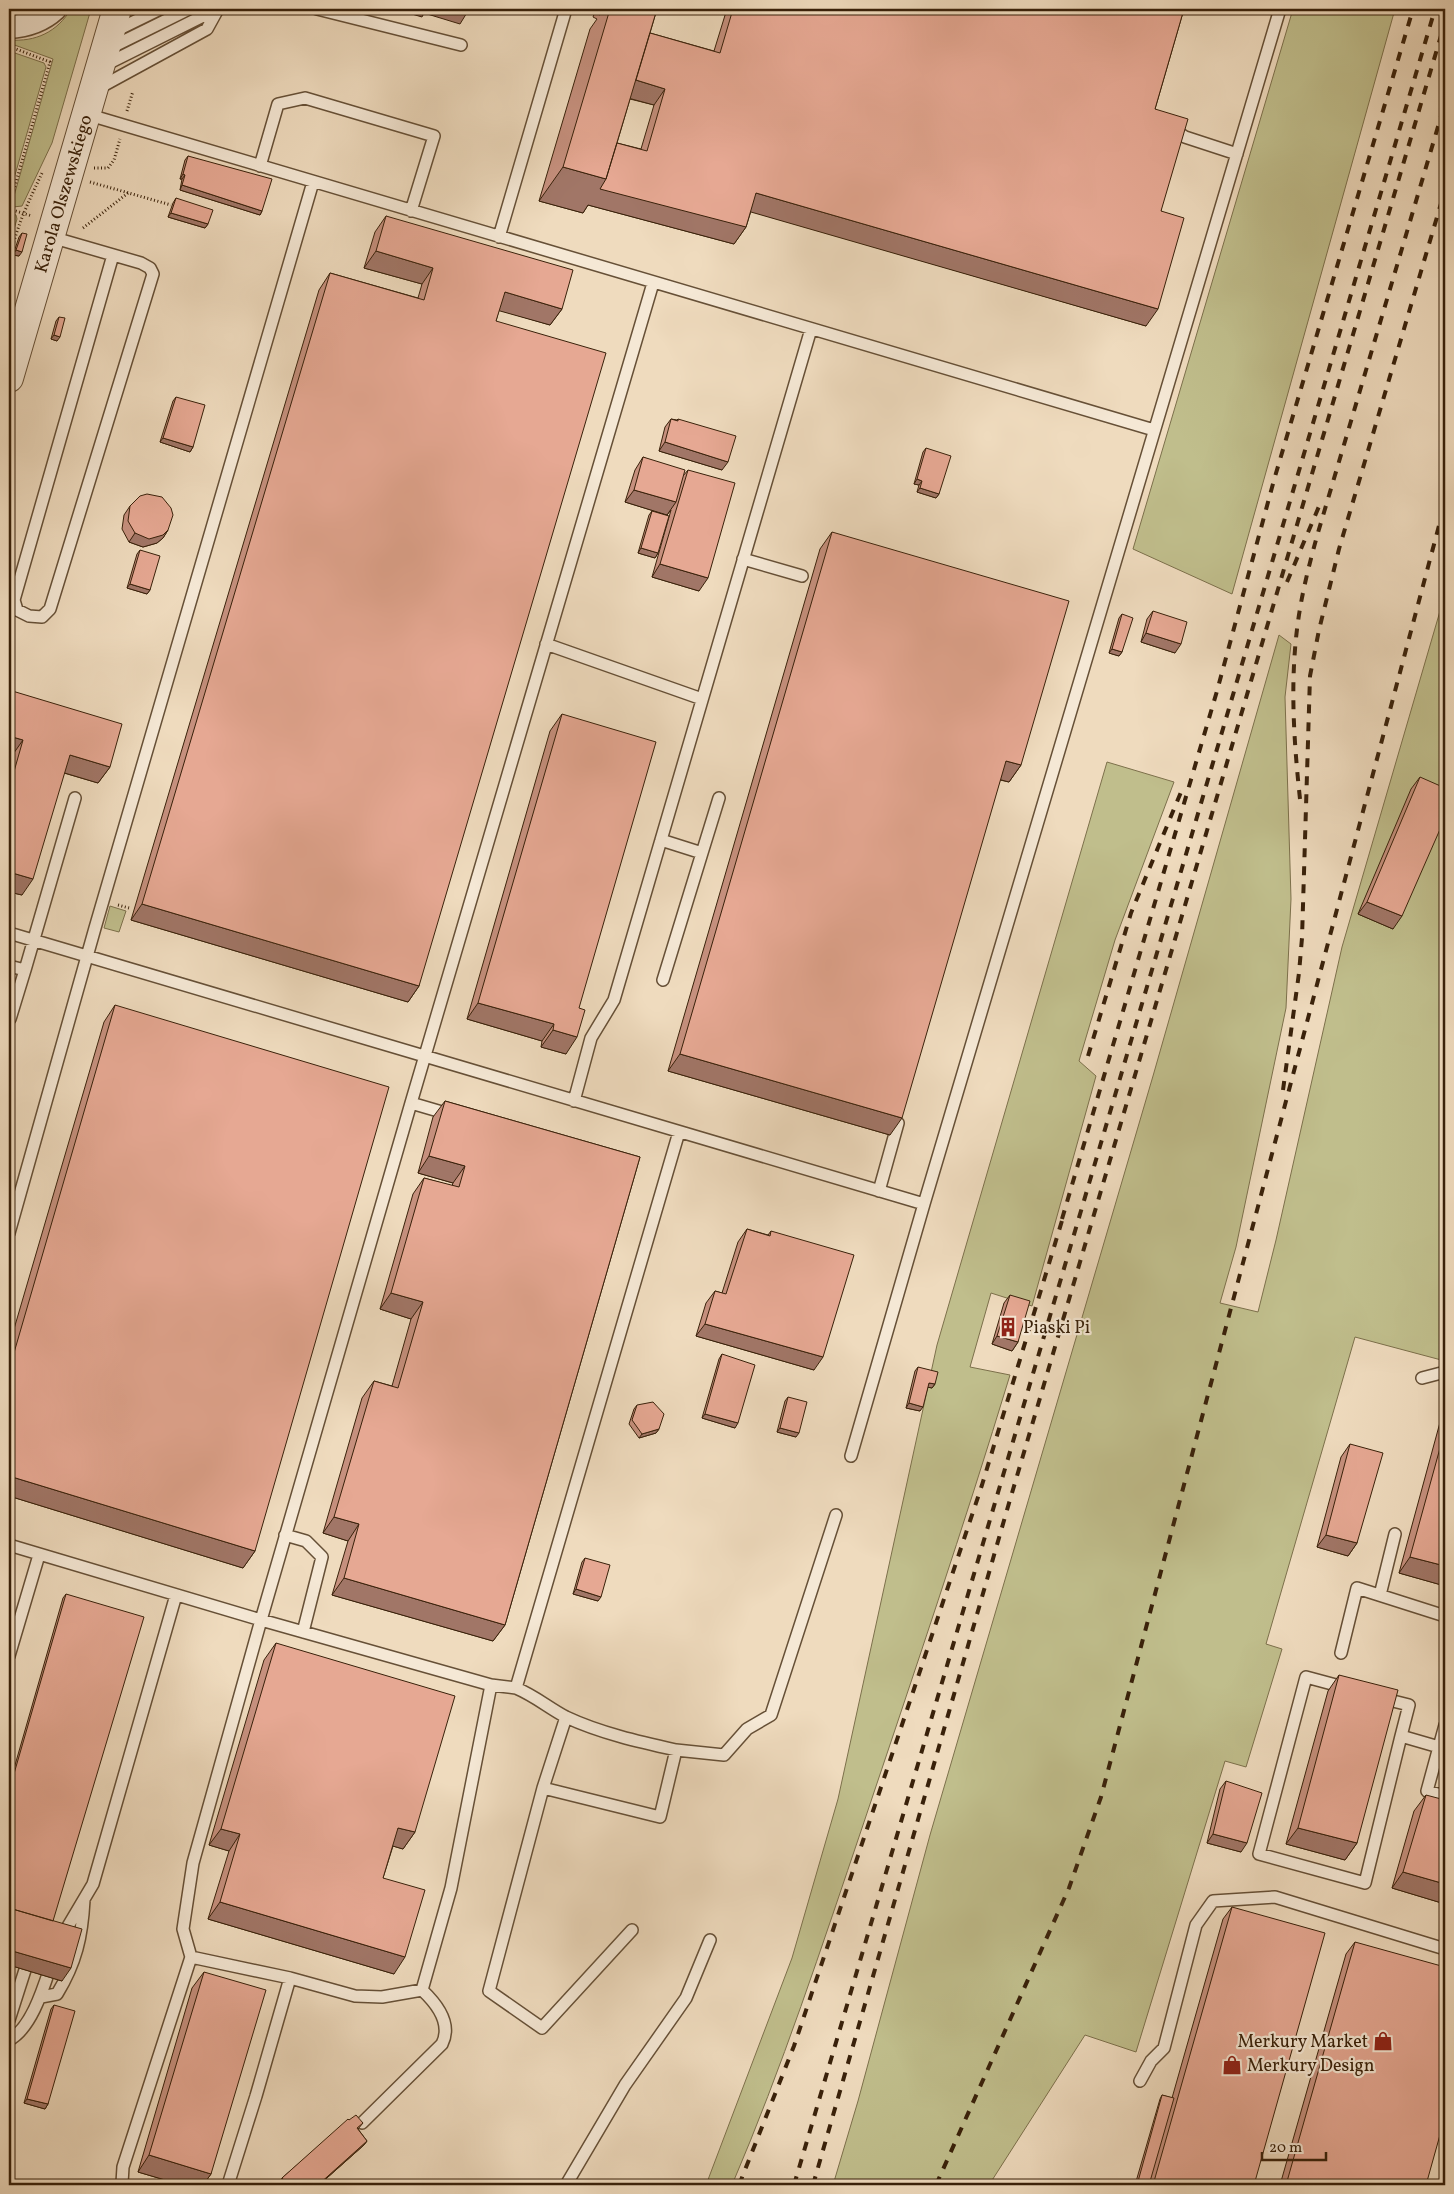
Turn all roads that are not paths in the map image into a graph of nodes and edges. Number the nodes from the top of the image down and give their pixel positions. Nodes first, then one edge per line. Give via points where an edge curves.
1 (56, 9) edge
2 (160, 9) edge
3 (189, 9) edge
4 (217, 9) edge
5 (317, 9) edge
6 (566, 9) edge
7 (1280, 9) edge
8 (9, 27) edge
9 (461, 45) dead end
10 (107, 49) edge
11 (1163, 124) edge
12 (1237, 154) junction
13 (260, 166) junction
14 (313, 182) junction
15 (410, 211) junction
16 (43, 227) junction
17 (499, 237) junction
18 (113, 255) junction
19 (653, 282) junction
20 (811, 329) junction
21 (9, 378) edge
22 (1154, 430) junction
23 (743, 559) junction
24 (802, 576) dead end
25 (546, 644) junction
26 (702, 699) junction
27 (75, 798) dead end
28 (719, 798) dead end
29 (660, 840) junction
30 (702, 853) junction
31 (9, 933) edge
32 (33, 940) junction
33 (86, 957) junction
34 (9, 966) edge
35 (25, 970) junction
36 (663, 980) dead end
37 (10, 1019) dead end
38 (424, 1057) junction
39 (574, 1101) junction
40 (410, 1103) junction
41 (464, 1119) edge
42 (898, 1123) edge
43 (679, 1132) junction
44 (879, 1191) junction
45 (924, 1204) junction
46 (9, 1233) edge
47 (1445, 1372) edge
48 (1422, 1378) dead end
49 (850, 1456) dead end
50 (836, 1515) dead end
51 (1395, 1534) dead end
52 (285, 1536) junction
53 (9, 1545) edge
54 (39, 1554) junction
55 (176, 1595) junction
56 (1380, 1595) junction
57 (1445, 1616) edge
58 (261, 1620) junction
59 (303, 1632) junction
60 (1341, 1654) dead end
61 (9, 1656) edge
62 (491, 1685) junction
63 (516, 1688) junction
64 (566, 1716) junction
65 (1445, 1725) edge
66 (1401, 1736) junction
67 (1439, 1747) junction
68 (676, 1750) junction
69 (543, 1788) junction
70 (1445, 1796) edge
71 (84, 1897) junction
72 (632, 1930) dead end
73 (710, 1940) dead end
74 (1445, 1949) edge
75 (191, 1957) junction
76 (25, 1970) edge
77 (290, 1978) junction
78 (422, 1990) junction
79 (41, 1997) junction
80 (9, 2020) edge
81 (9, 2040) edge
82 (1140, 2081) dead end
83 (362, 2123) edge
84 (124, 2185) edge
85 (228, 2185) edge
86 (566, 2185) edge

1 - 8 street via 37,22
2 - 10 lane
3 - 10 lane
4 - 10 lane
4 - 10 lane via 207,29
5 - 9 lane
6 - 17 lane
7 - 12 lane
10 - 13 lane
10 - 16 street, Karola Olszewskiego
11 - 12 lane via 1185,137
12 - 22 lane
13 - 14 lane
13 - 15 lane via 278,104 305,98 434,136
14 - 15 lane
14 - 33 lane
15 - 17 lane
16 - 18 lane
16 - 21 street, Karola Olszewskiego
17 - 19 lane
18 - 18 lane via 148,266 152,279 50,609 42,617 29,616 17,610 14,600
19 - 20 lane
19 - 25 lane
20 - 22 lane
20 - 23 lane
22 - 45 lane
23 - 24 lane
23 - 26 lane
25 - 26 lane
25 - 38 lane
26 - 29 lane
27 - 32 lane
28 - 30 lane
29 - 30 lane
29 - 39 lane via 614,1000 591,1038
30 - 36 lane
31 - 32 lane
32 - 33 lane
32 - 35 lane
33 - 38 lane
33 - 46 lane
34 - 35 lane
35 - 37 lane
38 - 39 lane
38 - 40 lane
39 - 43 lane
40 - 41 lane
40 - 52 lane
42 - 44 lane
43 - 44 lane
43 - 63 lane
44 - 45 lane
45 - 49 lane
47 - 48 lane
50 - 68 lane via 771,1715 747,1728 724,1755
51 - 56 lane
52 - 58 lane
52 - 59 lane via 306,1542 322,1557
53 - 54 lane
54 - 55 lane
54 - 61 lane
55 - 58 lane
55 - 71 lane via 93,1884
56 - 57 lane
56 - 60 lane via 1357,1588
58 - 59 lane
58 - 75 lane via 193,1863 183,1929
59 - 62 lane
62 - 63 lane
62 - 78 lane via 451,1888
63 - 64 lane
64 - 68 lane via 595,1728
64 - 69 lane
65 - 67 lane
66 - 66 lane via 1365,1883 1259,1854 1306,1678 1409,1705
66 - 67 lane
67 - 70 lane via 1427,1791
68 - 69 lane via 660,1817
69 - 72 lane via 489,1991 542,2028
71 - 79 lane via 62,1934
71 - 79 lane via 83,1927 71,1971 58,1994
73 - 86 lane via 686,1998 625,2085
74 - 82 lane via 1275,1897 1213,1902 1196,1925 1164,2048 1151,2061
75 - 77 lane
75 - 84 lane via 123,2167
76 - 80 lane
77 - 78 lane via 355,1996 382,1997
77 - 85 lane
78 - 83 lane via 438,2008 445,2038
79 - 81 lane via 18,2035

